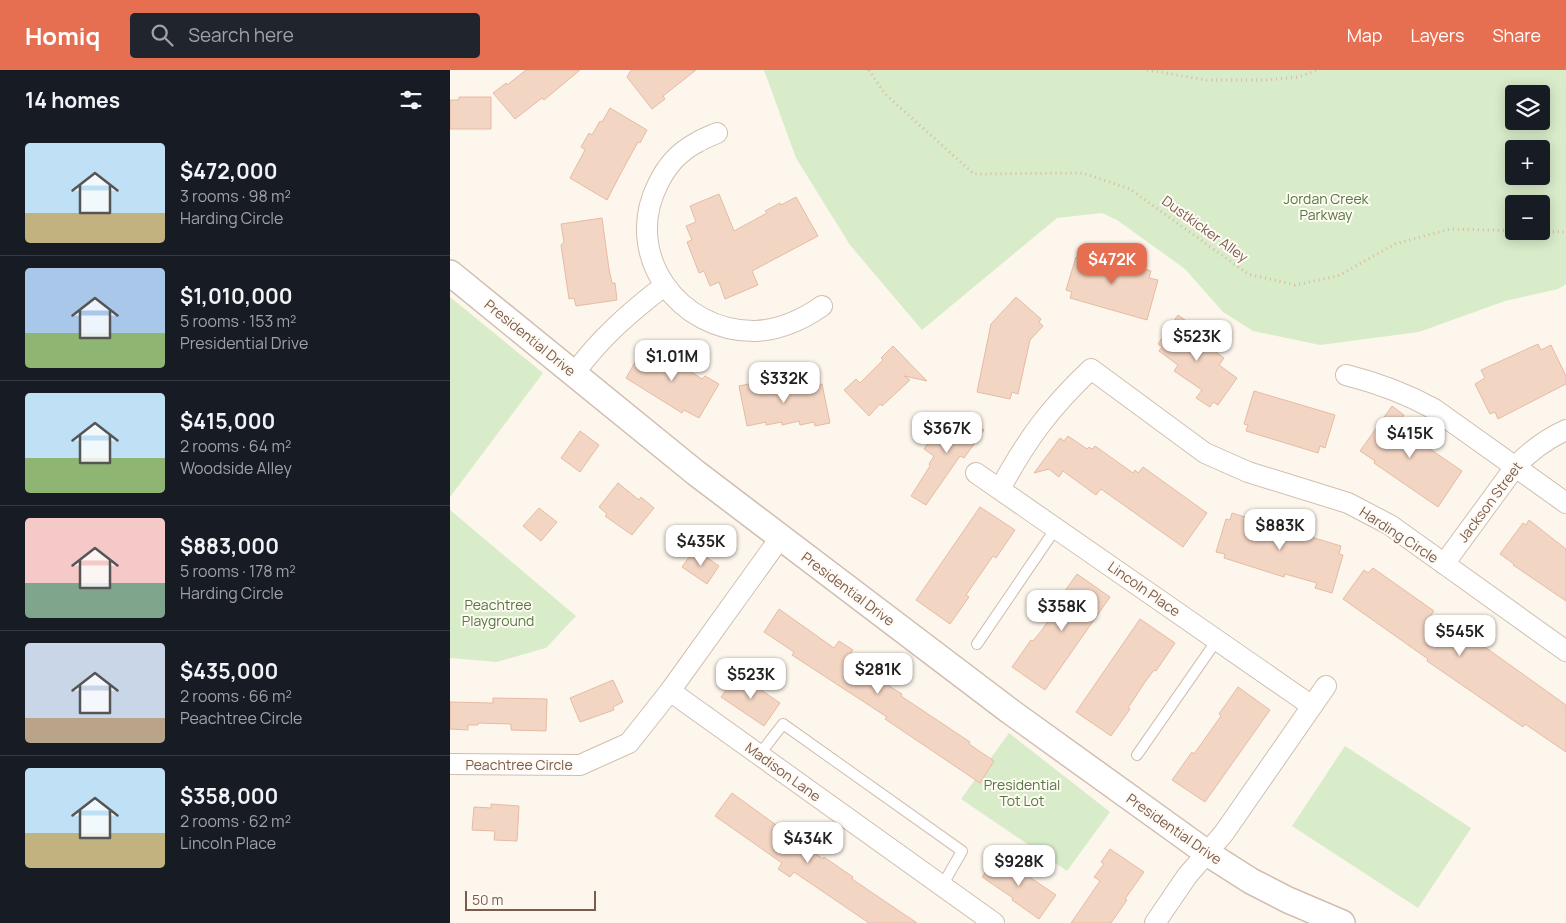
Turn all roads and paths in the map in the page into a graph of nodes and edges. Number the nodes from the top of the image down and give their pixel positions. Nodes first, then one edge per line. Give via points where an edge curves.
1 (869, 70) edge
2 (1147, 70) edge
3 (1163, 70) edge
4 (1318, 70) edge
5 (1152, 71) edge
6 (716, 133) dead end
7 (1566, 232) edge
8 (450, 273) edge
9 (664, 286) junction
10 (822, 306) dead end
11 (574, 374) junction
12 (1346, 375) dead end
13 (1566, 430) edge
14 (1515, 467) junction
15 (976, 473) dead end
16 (1000, 489) junction
17 (1566, 503) edge
18 (1056, 528) junction
19 (780, 538) junction
20 (1444, 564) junction
21 (1217, 640) junction
22 (977, 644) dead end
23 (1566, 651) edge
24 (1326, 686) dead end
25 (670, 691) junction
26 (1312, 706) junction
27 (759, 755) junction
28 (1137, 755) dead end
29 (450, 764) edge
30 (1207, 853) junction
31 (942, 886) junction
32 (994, 923) edge
33 (1155, 923) edge
34 (1342, 923) edge

1 - 7 path, Dustkicker Alley via 885,94 974,174 1083,173 1130,189 1248,274 1295,285 1338,276 1395,244 1450,230
2 - 5 path
3 - 5 path
4 - 5 path via 1298,77 1267,80 1207,80
6 - 9 street via 675,158 653,193 647,234 650,255
8 - 11 street, Presidential Drive
9 - 10 street via 695,314 737,330 774,329 793,323
9 - 11 street via 606,335
11 - 19 street, Presidential Drive
12 - 14 street via 1411,397
13 - 14 street, Jackson Street via 1548,438
14 - 17 street
14 - 20 street, Jackson Street
15 - 16 street, Lincoln Place
16 - 18 street, Lincoln Place
16 - 20 street, Harding Circle via 1039,424 1091,369 1204,453 1248,472 1348,502 1372,514
18 - 21 street, Lincoln Place
18 - 22 lane
19 - 25 street, Peachtree Circle
19 - 30 street, Presidential Drive via 1010,712
20 - 23 street, Harding Circle
21 - 26 street, Lincoln Place
21 - 28 lane
24 - 26 street
25 - 27 street, Madison Lane
25 - 29 street, Peachtree Circle via 630,742 580,765
26 - 30 street
27 - 31 street, Madison Lane
27 - 31 lane via 783,724 962,851
30 - 33 street
30 - 34 street, Presidential Drive via 1251,881
31 - 32 street, Madison Lane

